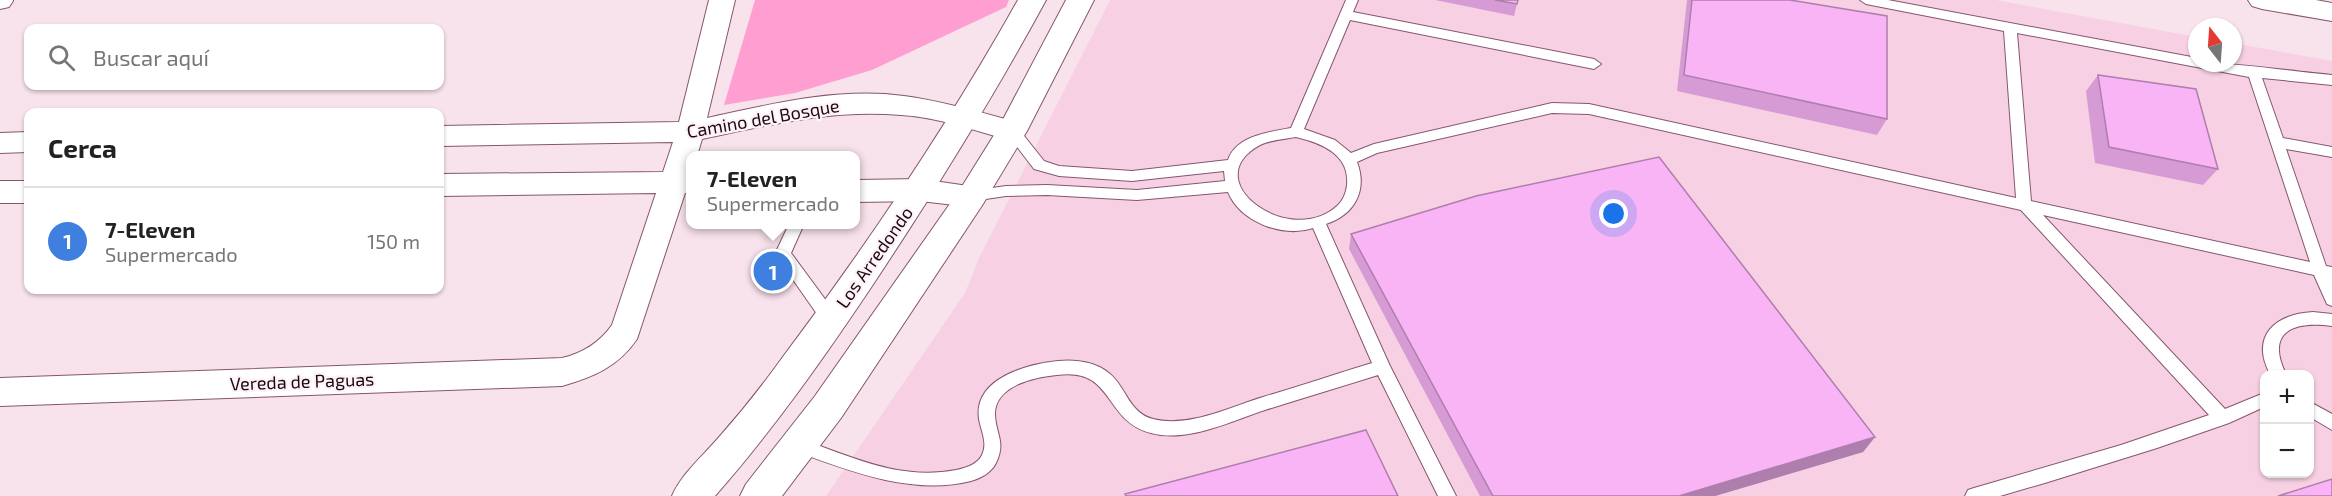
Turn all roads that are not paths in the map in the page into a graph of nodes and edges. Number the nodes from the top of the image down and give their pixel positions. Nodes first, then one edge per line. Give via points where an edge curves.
1 (722, 0) edge
2 (1032, 0) edge
3 (1080, 0) edge
4 (1352, 0) edge
5 (1866, 0) edge
6 (2262, 0) edge
7 (2332, 12) edge
8 (1346, 15) junction
9 (2010, 28) junction
10 (2188, 61) edge
11 (1594, 64) dead end
12 (2242, 71) edge
13 (2254, 73) junction
14 (2332, 80) edge
15 (965, 118) junction
16 (1012, 131) junction
17 (690, 132) junction
18 (1296, 132) junction
19 (444, 136) edge
20 (2276, 141) junction
21 (24, 142) edge
22 (0, 143) edge
23 (687, 151) edge
24 (2332, 153) edge
25 (686, 157) edge
26 (1349, 160) junction
27 (1231, 165) junction
28 (682, 182) edge
29 (444, 185) edge
30 (1231, 186) junction
31 (920, 190) junction
32 (860, 191) edge
33 (0, 192) edge
34 (24, 192) edge
35 (972, 196) junction
36 (2024, 204) junction
37 (1318, 223) junction
38 (795, 229) edge
39 (2326, 272) edge
40 (2332, 300) edge
41 (830, 319) junction
42 (2332, 320) edge
43 (1382, 367) junction
44 (2276, 370) edge
45 (0, 392) edge
46 (2260, 402) edge
47 (2314, 412) edge
48 (2223, 418) junction
49 (2332, 423) edge
50 (798, 445) junction
51 (691, 496) edge
52 (759, 496) edge
53 (1447, 496) edge
54 (1974, 496) edge

1 - 17 street
2 - 15 street, Los Arredondo
3 - 16 street
4 - 8 lane
5 - 9 lane
6 - 7 street
8 - 11 lane
8 - 18 lane
9 - 10 lane
9 - 36 lane
12 - 13 lane
13 - 14 lane
13 - 20 lane
15 - 16 street, Camino del Bosque
15 - 17 street, Camino del Bosque via 903,105 848,103 771,114
15 - 31 street, Los Arredondo
16 - 27 lane via 1039,165 1059,171 1132,176
16 - 35 street
17 - 19 street, Camino del Bosque
17 - 23 street
18 - 26 lane via 1336,146
18 - 27 lane via 1255,140 1240,151
20 - 24 lane
20 - 39 lane
21 - 22 street
25 - 28 street
26 - 36 lane via 1374,149 1495,120 1552,108 1589,109
26 - 37 lane via 1356,175 1349,204
27 - 30 lane
28 - 29 street
28 - 45 street, Vereda de Paguas via 626,330 615,347 582,367 562,372
30 - 35 lane via 1137,195 1047,190
30 - 37 lane via 1248,211 1263,219 1281,225
31 - 32 street
31 - 35 street
31 - 41 street, Los Arredondo
33 - 34 street
35 - 50 street
36 - 39 lane
36 - 48 lane
37 - 43 lane
38 - 41 lane via 783,254
39 - 40 lane
41 - 51 street, Los Arredondo via 789,378
42 - 44 lane via 2296,319 2281,326 2272,338 2270,352
43 - 50 lane via 1216,418 1158,427 1138,421 1123,408 1105,378 1081,368 1037,372 993,392 987,403 993,449 987,463 975,472 938,481 887,477
43 - 53 lane
46 - 48 lane
47 - 49 lane
48 - 54 lane
50 - 52 street

